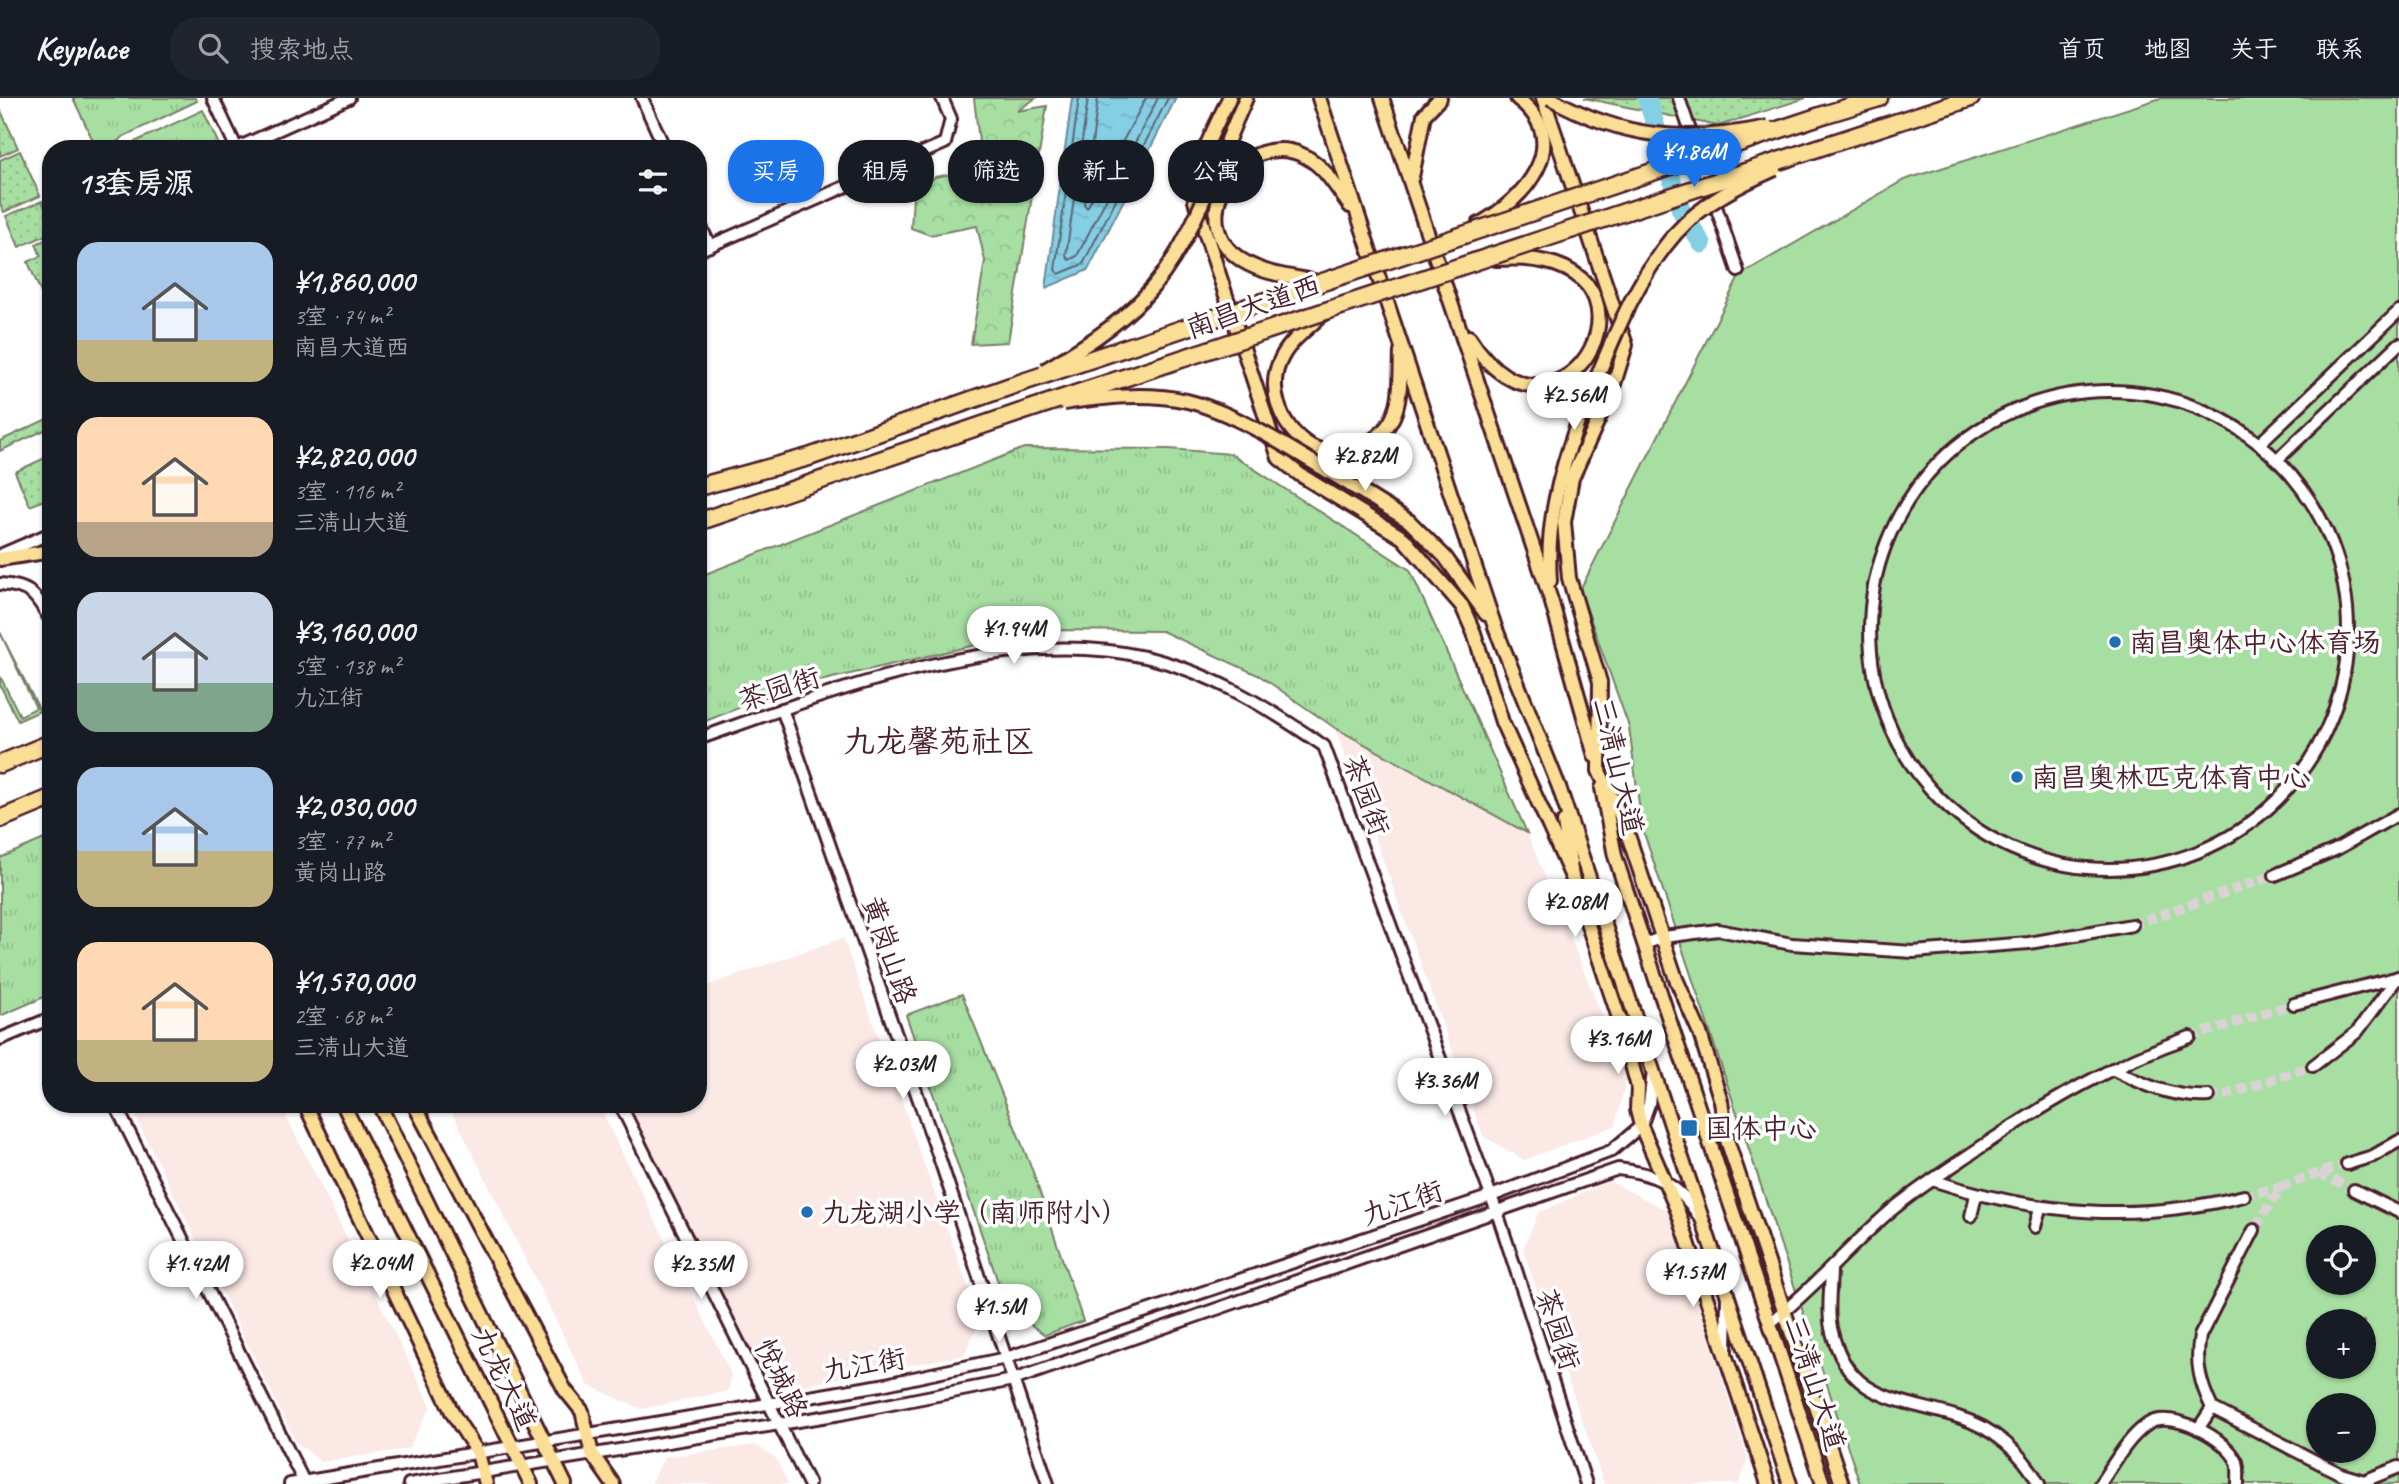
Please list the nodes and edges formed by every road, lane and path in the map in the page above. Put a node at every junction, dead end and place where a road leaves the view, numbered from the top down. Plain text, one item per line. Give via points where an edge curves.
1 (213, 98) edge
2 (349, 98) edge
3 (642, 98) edge
4 (942, 98) edge
5 (1229, 98) edge
6 (1246, 98) edge
7 (1319, 98) edge
8 (1382, 98) edge
9 (1440, 98) edge
10 (1517, 98) edge
11 (1543, 98) edge
12 (1550, 98) edge
13 (1679, 98) edge
14 (1880, 98) edge
15 (1971, 98) edge
16 (1826, 114) junction
17 (233, 140) edge
18 (255, 140) edge
19 (661, 140) edge
20 (1827, 145) junction
21 (1412, 181) junction
22 (1358, 218) junction
23 (1456, 236) junction
24 (707, 240) edge
25 (710, 246) junction
26 (707, 247) edge
27 (1474, 261) junction
28 (1738, 271) dead end
29 (1317, 282) junction
30 (1328, 309) junction
31 (2399, 311) edge
32 (1457, 319) junction
33 (2399, 344) edge
34 (1401, 345) junction
35 (1029, 380) junction
36 (1036, 407) junction
37 (2260, 443) junction
38 (2278, 459) junction
39 (707, 485) edge
40 (707, 519) edge
41 (42, 537) edge
42 (42, 552) edge
43 (0, 557) edge
44 (0, 584) edge
45 (1552, 603) junction
46 (42, 605) edge
47 (1495, 627) junction
48 (782, 709) junction
49 (707, 736) edge
50 (42, 747) edge
51 (0, 764) edge
52 (1599, 771) junction
53 (1559, 787) junction
54 (42, 801) edge
55 (42, 804) edge
56 (27, 807) junction
57 (2399, 814) edge
58 (0, 819) edge
59 (2275, 876) tunnel mouth
60 (1572, 877) junction
61 (2132, 925) tunnel mouth
62 (1664, 937) junction
63 (1644, 944) junction
64 (2398, 977) edge
65 (2294, 1004) tunnel mouth
66 (1619, 1018) junction
67 (42, 1022) edge
68 (2190, 1037) tunnel mouth
69 (0, 1039) edge
70 (2313, 1066) tunnel mouth
71 (1653, 1068) junction
72 (2112, 1069) junction
73 (2209, 1096) tunnel mouth
74 (120, 1113) edge
75 (309, 1113) edge
76 (347, 1113) edge
77 (383, 1113) edge
78 (419, 1113) edge
79 (624, 1113) edge
80 (1641, 1126) junction
81 (2399, 1141) edge
82 (2347, 1164) tunnel mouth
83 (1932, 1180) junction
84 (1665, 1182) junction
85 (2354, 1190) tunnel mouth
86 (1976, 1195) junction
87 (1491, 1196) junction
88 (2244, 1196) tunnel mouth
89 (2040, 1208) junction
90 (1497, 1212) junction
91 (2399, 1212) edge
92 (1972, 1216) dead end
93 (1704, 1226) junction
94 (2035, 1227) dead end
95 (2254, 1230) tunnel mouth
96 (1831, 1268) junction
97 (1727, 1295) junction
98 (1785, 1311) junction
99 (1770, 1323) junction
100 (1726, 1355) junction
101 (1006, 1359) junction
102 (1013, 1381) junction
103 (768, 1402) junction
104 (2212, 1408) junction
105 (779, 1423) junction
106 (2198, 1429) junction
107 (587, 1434) junction
108 (543, 1441) junction
109 (512, 1447) junction
110 (478, 1452) junction
111 (592, 1454) junction
112 (554, 1461) junction
113 (522, 1466) junction
114 (2399, 1467) edge
115 (484, 1478) edge
116 (2341, 1479) edge
117 (305, 1483) edge
118 (289, 1484) edge
119 (409, 1484) edge
120 (531, 1484) edge
121 (565, 1484) edge
122 (613, 1484) edge
123 (809, 1484) edge
124 (1048, 1484) edge
125 (1586, 1484) edge
126 (1768, 1484) edge
127 (1790, 1484) edge
128 (1823, 1484) edge
129 (1842, 1484) edge
130 (2039, 1484) edge
131 (2100, 1484) edge
132 (2238, 1484) edge

1 - 17 street
2 - 18 street
3 - 19 street
4 - 25 street via 951,119 945,143
5 - 60 main road via 1198,167 1195,201 1279,458 1403,538 1462,606 1502,722
6 - 35 main road, bridge via 1176,251 1145,296 1093,341
7 - 22 main road, 三清山大道
8 - 21 main road, 三清山大道
9 - 21 main road via 1424,115
10 - 23 main road, bridge via 1533,114 1540,132 1543,150 1537,173 1499,213
11 - 52 main road via 1626,345 1613,387 1572,478 1564,522 1569,578 1601,682
12 - 16 main road, bridge via 1584,117 1656,136 1747,131
13 - 28 street
14 - 16 highway, 南昌大道西
15 - 20 highway, 南昌大道西
16 - 23 highway, 南昌大道西, bridge
20 - 27 highway, 南昌大道西, bridge
20 - 45 main road, bridge via 1723,195 1676,233 1641,285 1561,470 1549,527
21 - 32 main road, 三清山大道
22 - 29 main road via 1320,167 1291,152 1259,153 1233,172 1217,204 1225,244 1255,267
22 - 34 main road, 三清山大道
23 - 29 highway, 南昌大道西, bridge
24 - 25 street
25 - 26 street
27 - 30 highway, 南昌大道西, bridge
27 - 32 main road, bridge via 1524,257 1567,268 1593,294 1600,326 1585,363 1555,383 1536,384 1509,378 1480,355
29 - 35 highway, 南昌大道西, bridge
30 - 34 main road via 1295,340 1275,377 1280,411 1306,444 1323,450 1365,446 1382,434 1394,416
30 - 36 highway, 南昌大道西, bridge
31 - 37 street
32 - 45 main road, 三清山大道
33 - 38 street
34 - 47 main road, 三清山大道
35 - 39 highway, 南昌大道西, bridge via 809,457
36 - 40 highway, 南昌大道西, bridge
36 - 47 main road, bridge via 1152,396 1189,401 1259,432 1409,522 1445,557
37 - 38 street
37 - 38 street via 2208,411 2150,393 2088,391 2028,404 1974,432 1928,473 1890,536 1874,583 1869,644 1880,704 1890,726 1906,760 1945,807 1995,842 2041,860 2114,870 2188,856 2253,821 2291,786 2320,743 2339,696 2348,645 2346,594 2333,544 2310,499
41 - 43 street
42 - 43 main road
44 - 46 street via 19,585
45 - 52 main road, 三清山大道
47 - 53 main road, 三清山大道
48 - 49 street, 茶园街
48 - 87 street, 茶园街 via 953,659 1025,649 1085,648 1146,657 1211,680 1269,708 1325,746
48 - 101 street, 黄岗山路
50 - 51 highway
52 - 62 main road via 1624,823
52 - 63 main road, 三清山大道 via 1615,856
53 - 60 main road
53 - 71 main road, 三清山大道
54 - 56 highway
55 - 56 main road
56 - 58 highway
57 - 59 street
60 - 66 main road
61 - 62 street via 2029,943 1913,952 1792,944 1718,930
62 - 63 street
62 - 98 main road via 1704,1044 1727,1137
63 - 99 main road, 三清山大道
64 - 65 street
64 - 70 street via 2357,1032
66 - 71 main road
66 - 80 main road via 1638,1087
67 - 69 street
68 - 72 street
71 - 80 street
71 - 93 main road, 三清山大道
72 - 73 street via 2149,1088 2189,1097
72 - 83 street via 2034,1112
74 - 117 street
75 - 110 main road via 453,1414
76 - 109 main road, 九龙大道
77 - 108 main road, 九龙大道
78 - 107 main road via 565,1390 582,1411
79 - 103 street, 悦城路
80 - 84 main road
80 - 87 street, 九江街 via 1611,1152
81 - 82 street
83 - 86 street
83 - 96 street via 1887,1214
84 - 90 street, 九江街 via 1645,1172 1618,1169
84 - 93 street, 九江街 via 1687,1197
84 - 100 main road
85 - 91 street
86 - 89 street
86 - 92 street
87 - 90 street, 茶园街
87 - 101 street, 九江街
88 - 89 street via 2197,1208 2128,1214
89 - 94 street
90 - 102 street, 九江街
90 - 125 street, 茶园街
93 - 97 main road, 三清山大道
95 - 104 street via 2200,1336 2196,1354 2200,1382
96 - 98 street
96 - 130 street via 1831,1326 1846,1368 1871,1391 1958,1417 2006,1441
97 - 100 street
97 - 127 main road, 三清山大道
98 - 99 street
98 - 129 main road
99 - 128 main road, 三清山大道
100 - 126 main road
101 - 102 street, 黄岗山路
101 - 103 street, 九江街
102 - 105 street, 九江街
102 - 124 street, 黄岗山路
103 - 105 street, 悦城路
103 - 107 street, 九江街
104 - 106 street
104 - 116 street
105 - 111 street, 九江街
105 - 123 street, 悦城路
106 - 131 street via 2176,1419 2150,1422 2128,1443
106 - 132 street via 2221,1441 2237,1462
107 - 108 street, 九江街
107 - 111 main road
108 - 109 street, 九江街
108 - 112 main road, 九龙大道
109 - 110 street, 九江街
109 - 113 main road, 九龙大道
110 - 115 main road
110 - 117 street, 九江街
111 - 112 street, 九江街
111 - 122 main road
112 - 113 street, 九江街
112 - 121 main road, 九龙大道
113 - 115 street, 九江街
113 - 120 main road, 九龙大道
114 - 116 street via 2364,1481
115 - 119 street, 九江街
117 - 118 street, 九江街

